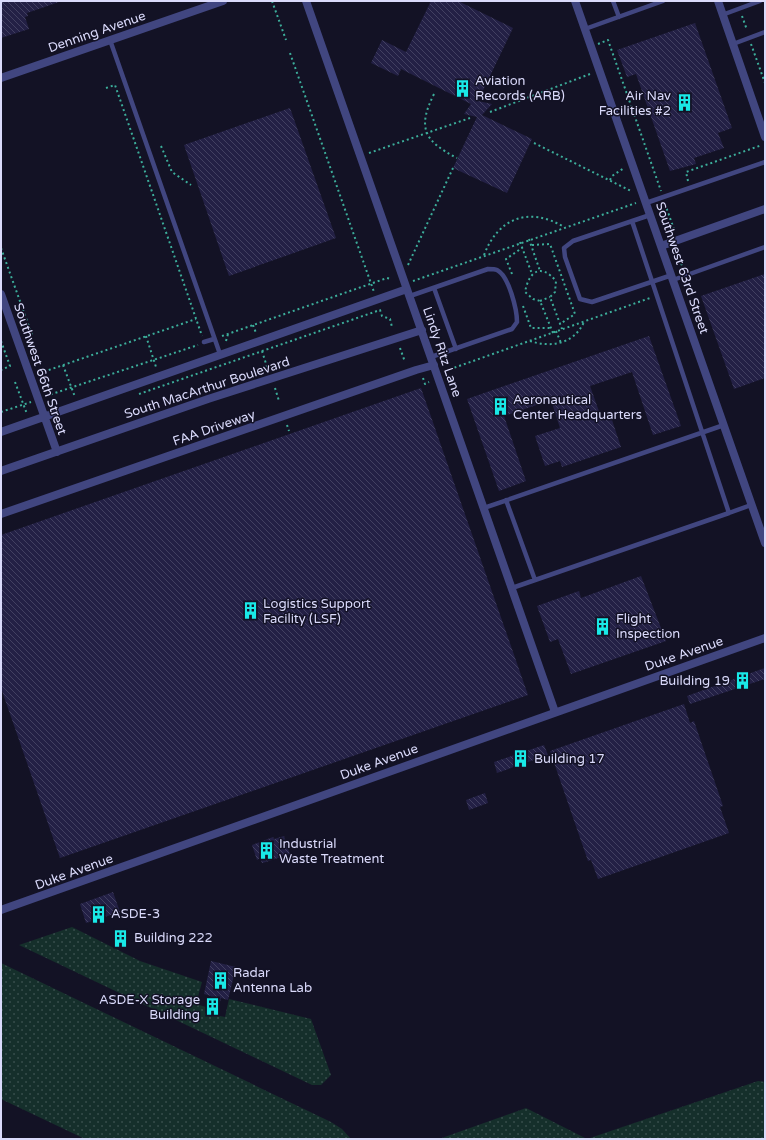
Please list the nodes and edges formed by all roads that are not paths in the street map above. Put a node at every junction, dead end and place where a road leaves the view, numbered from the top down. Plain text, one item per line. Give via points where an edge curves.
1 (223, 1) edge
2 (306, 1) edge
3 (575, 1) edge
4 (613, 1) edge
5 (664, 1) edge
6 (718, 1) edge
7 (760, 1) edge
8 (648, 4) edge
9 (722, 14) junction
10 (619, 17) junction
11 (585, 29) junction
12 (765, 32) edge
13 (110, 40) junction
14 (732, 44) junction
15 (1, 78) edge
16 (765, 137) edge
17 (765, 162) edge
18 (646, 203) junction
19 (765, 209) edge
20 (650, 215) junction
21 (632, 221) junction
22 (661, 246) junction
23 (765, 247) edge
24 (672, 277) junction
25 (653, 281) junction
26 (434, 288) junction
27 (412, 293) junction
28 (1, 294) edge
29 (422, 330) junction
30 (214, 339) junction
31 (204, 342) road end
32 (456, 349) junction
33 (220, 354) junction
34 (434, 359) junction
35 (44, 417) junction
36 (724, 425) junction
37 (701, 431) junction
38 (1, 432) edge
39 (56, 452) junction
40 (1, 471) edge
41 (506, 500) junction
42 (752, 505) junction
43 (484, 508) junction
44 (730, 513) junction
45 (1, 514) edge
46 (765, 543) edge
47 (535, 580) junction
48 (512, 588) junction
49 (765, 638) edge
50 (555, 712) junction
51 (1, 910) edge

1 - 13 street, Denning Avenue
2 - 27 street, Lindy Ritz Lane
3 - 11 street, Southwest 63rd Street
4 - 10 lane
5 - 8 lane
6 - 9 street
7 - 9 lane
8 - 10 lane
9 - 14 street
10 - 11 lane
11 - 18 street, Southwest 63rd Street
12 - 14 lane
13 - 15 street, Denning Avenue
13 - 30 lane
14 - 16 street
17 - 18 lane
18 - 20 street, Southwest 63rd Street
19 - 22 street
20 - 21 lane
20 - 22 street, Southwest 63rd Street
21 - 25 lane
21 - 25 lane via 573,241 564,248 565,257 580,299 586,302
22 - 24 street, Southwest 63rd Street
23 - 24 lane
24 - 25 lane
24 - 36 street, Southwest 63rd Street
25 - 37 lane
26 - 27 lane
26 - 32 lane
26 - 32 lane via 488,268 497,270 504,277 517,311 517,322 512,329
27 - 29 street, Lindy Ritz Lane
27 - 33 street
28 - 35 street, Southwest 66th Street
29 - 34 street, Lindy Ritz Lane
29 - 39 street, South MacArthur Boulevard via 208,399
30 - 31 lane
30 - 33 lane
32 - 34 lane
33 - 35 street
34 - 43 street, Lindy Ritz Lane
34 - 45 street, FAA Driveway via 416,370
35 - 38 street
35 - 39 street, Southwest 66th Street
36 - 37 lane
36 - 42 street, Southwest 63rd Street
37 - 41 lane
37 - 44 lane
39 - 40 street, South MacArthur Boulevard
41 - 43 lane
41 - 47 lane
42 - 44 lane
42 - 46 street, Southwest 63rd Street
43 - 48 street, Lindy Ritz Lane
44 - 47 lane
47 - 48 lane
48 - 50 street, Lindy Ritz Lane
49 - 50 street, Duke Avenue
50 - 51 street, Duke Avenue

